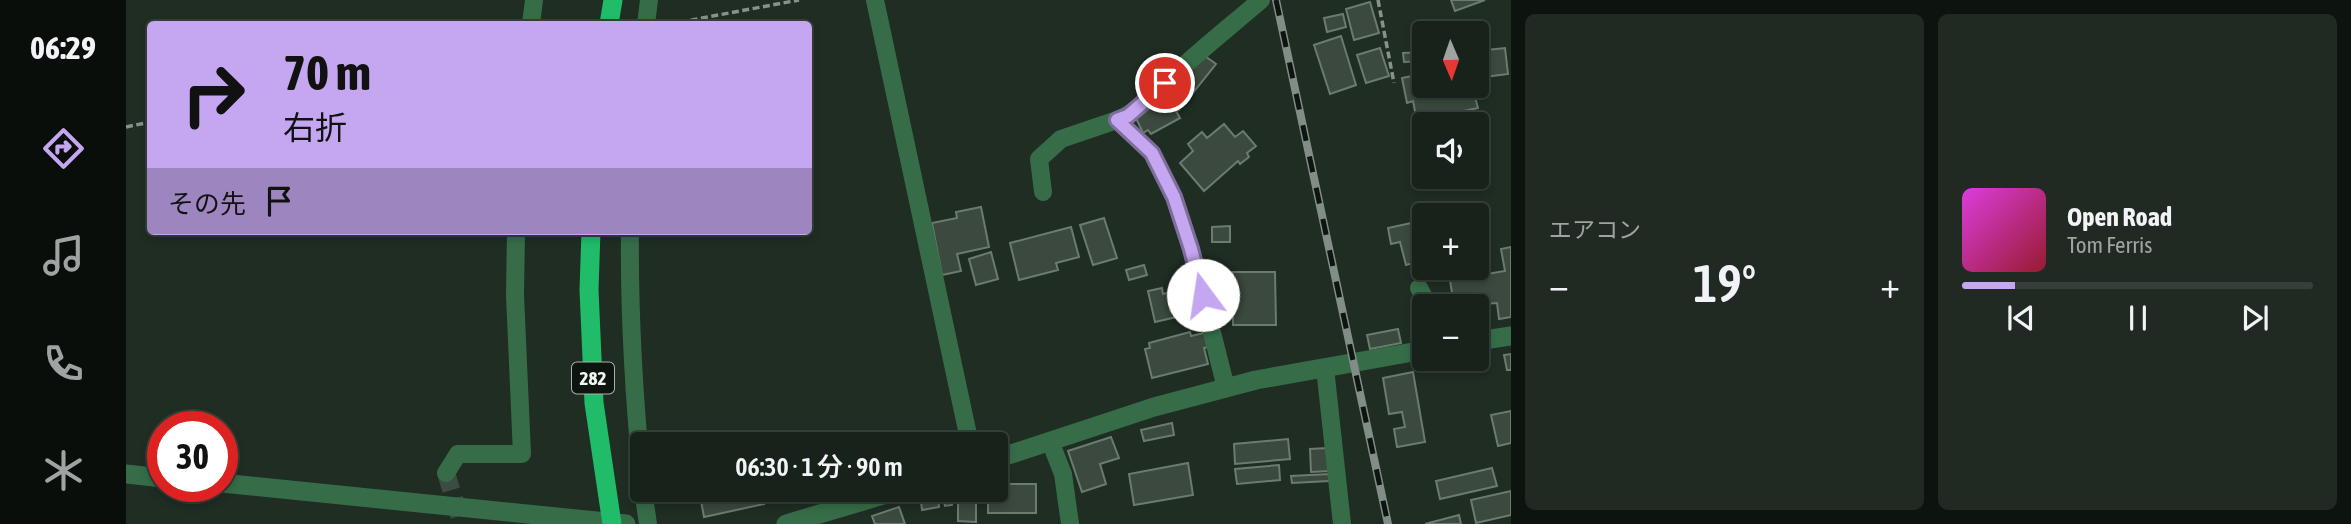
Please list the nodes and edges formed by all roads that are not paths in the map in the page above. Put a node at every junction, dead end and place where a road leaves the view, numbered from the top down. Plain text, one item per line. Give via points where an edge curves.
1 (534, 0) edge
2 (613, 0) edge
3 (649, 0) edge
4 (875, 0) edge
5 (1261, 0) edge
6 (531, 21) edge
7 (610, 21) edge
8 (646, 21) edge
9 (1117, 120) junction
10 (1042, 192) dead end
11 (516, 235) edge
12 (590, 235) edge
13 (630, 235) edge
14 (1419, 288) dead end
15 (1422, 294) edge
16 (1511, 336) edge
17 (1489, 339) edge
18 (1412, 352) edge
19 (1325, 368) junction
20 (1226, 388) junction
21 (637, 432) edge
22 (967, 432) edge
23 (1050, 441) junction
24 (1008, 455) edge
25 (446, 473) dead end
26 (126, 474) edge
27 (147, 476) edge
28 (238, 485) edge
29 (645, 502) edge
30 (860, 502) edge
31 (616, 524) edge
32 (648, 524) edge
33 (786, 524) edge
34 (1070, 524) edge
35 (1342, 524) edge

1 - 6 street
2 - 7 highway
3 - 8 street
4 - 22 street
5 - 9 street via 1128,116
9 - 10 street via 1061,139 1039,159
9 - 20 street via 1152,153 1174,197
11 - 25 street via 522,454 458,454
12 - 31 highway, 282 via 594,402
13 - 21 street
14 - 15 street
16 - 17 street
18 - 19 street
19 - 20 street
19 - 35 street
20 - 23 street
23 - 24 street
23 - 34 street via 1063,474
26 - 27 street
28 - 31 street
29 - 32 street
30 - 33 street

